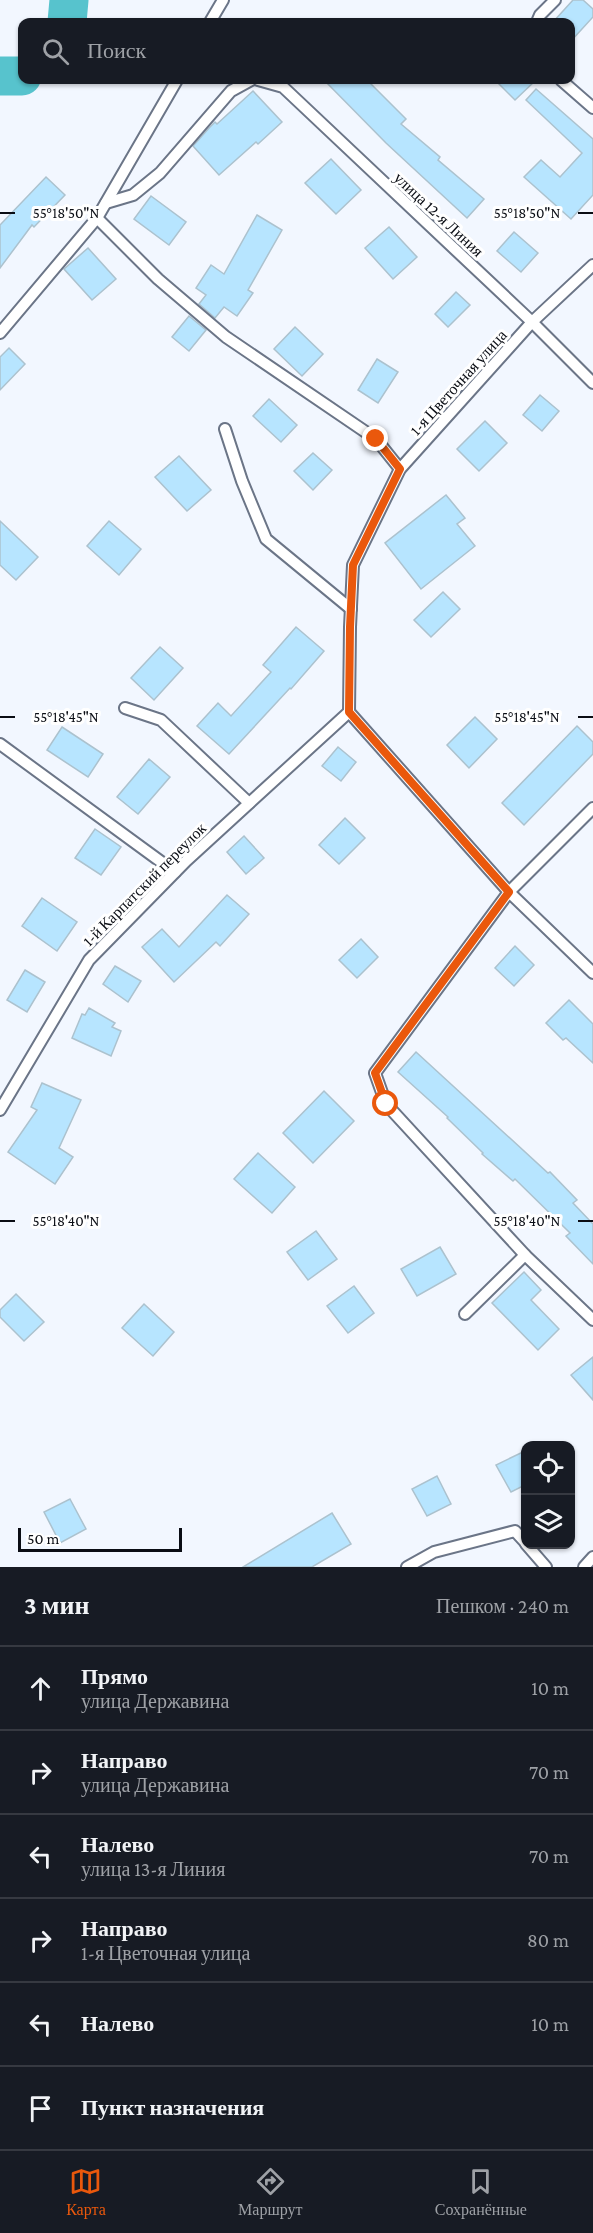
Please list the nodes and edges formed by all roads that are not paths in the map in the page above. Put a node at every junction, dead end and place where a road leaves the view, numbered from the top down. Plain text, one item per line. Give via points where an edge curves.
1 (223, 0) edge
2 (555, 0) edge
3 (212, 18) edge
4 (539, 18) edge
5 (175, 84) edge
6 (244, 84) edge
7 (272, 84) edge
8 (566, 84) edge
9 (593, 108) edge
10 (106, 203) junction
11 (97, 218) junction
12 (593, 265) edge
13 (532, 322) junction
14 (0, 333) edge
15 (593, 383) edge
16 (225, 429) dead end
17 (400, 469) junction
18 (351, 609) junction
19 (125, 708) dead end
20 (349, 712) junction
21 (0, 744) edge
22 (249, 803) junction
23 (593, 808) edge
24 (175, 872) junction
25 (509, 892) junction
26 (593, 973) edge
27 (0, 1110) edge
28 (525, 1255) junction
29 (465, 1314) dead end
30 (593, 1320) edge
31 (521, 1538) edge
32 (530, 1549) edge
33 (593, 1557) edge
34 (407, 1567) edge
35 (546, 1567) edge
36 (584, 1567) edge

1 - 3 lane
2 - 4 lane
5 - 10 lane
6 - 10 lane via 231,91 160,173 133,195
7 - 13 lane, улица 12-я Линия via 282,87
8 - 9 lane
10 - 11 lane
11 - 14 lane
11 - 17 lane via 158,279 226,337 376,439
12 - 13 lane, 1-я Цветочная улица
13 - 15 lane, улица 12-я Линия
13 - 17 lane, 1-я Цветочная улица
16 - 18 lane via 266,539
17 - 18 lane, 1-я Цветочная улица via 353,565
18 - 20 lane, 1-я Цветочная улица
19 - 22 lane via 161,720
20 - 22 lane, 1-й Карпатский переулок
20 - 25 lane
21 - 24 lane
22 - 24 lane, 1-й Карпатский переулок
23 - 25 lane
24 - 27 lane, 1-й Карпатский переулок via 89,960
25 - 26 lane
25 - 28 lane via 375,1073 386,1104
28 - 29 lane
28 - 30 lane
31 - 34 lane via 515,1531 434,1552
32 - 35 lane
33 - 36 lane

